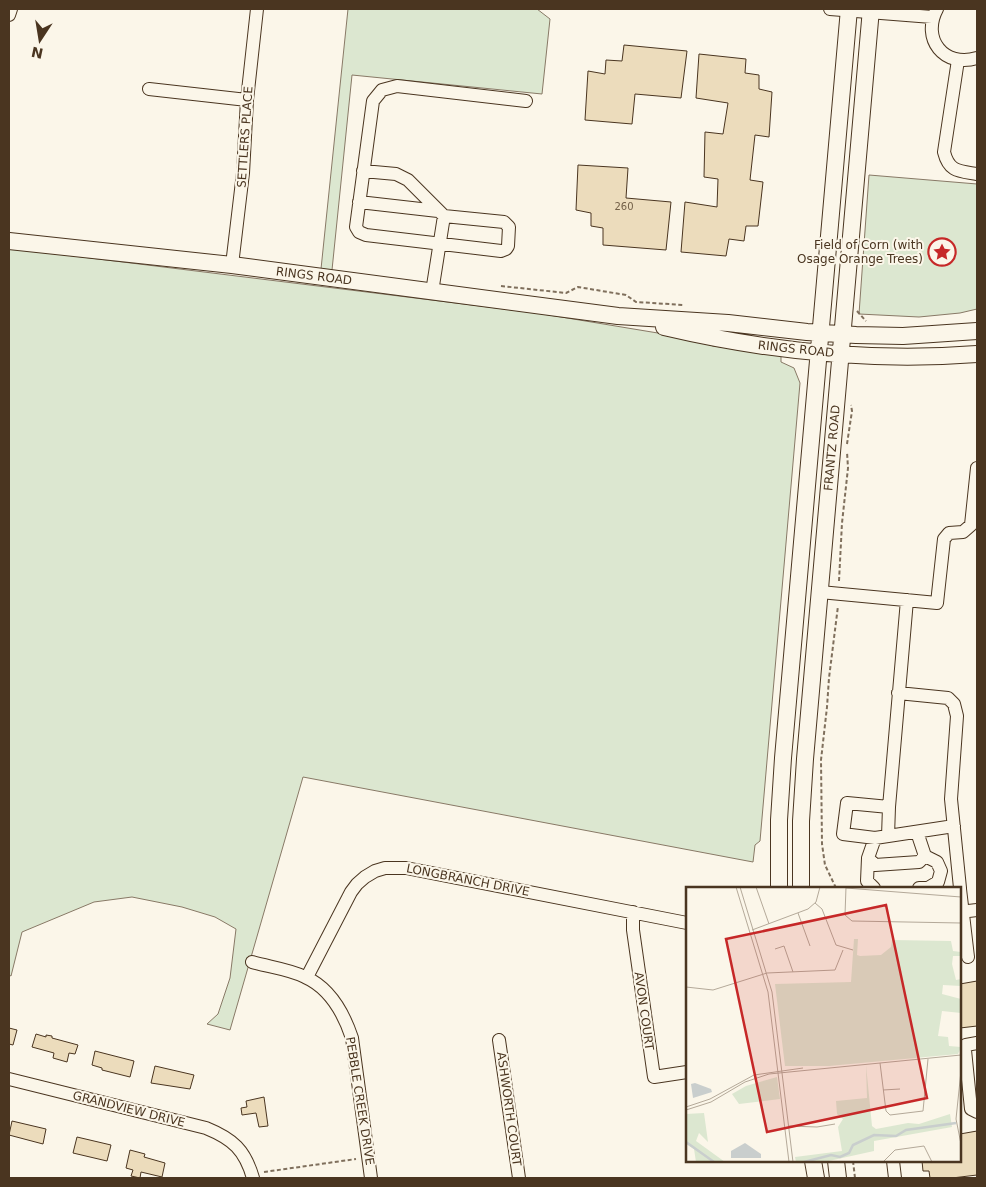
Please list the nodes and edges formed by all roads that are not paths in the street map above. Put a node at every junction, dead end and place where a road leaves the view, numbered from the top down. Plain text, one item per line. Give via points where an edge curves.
1 (11, 9) edge
2 (257, 9) edge
3 (830, 9) edge
4 (849, 10) edge
5 (871, 10) edge
6 (934, 13) edge
7 (9, 15) edge
8 (977, 58) edge
9 (958, 60) junction
10 (149, 88) dead end
11 (247, 100) junction
12 (526, 101) dead end
13 (363, 171) junction
14 (977, 174) edge
15 (359, 202) junction
16 (441, 214) junction
17 (9, 241) edge
18 (439, 243) junction
19 (232, 265) junction
20 (432, 292) junction
21 (618, 316) junction
22 (977, 331) edge
23 (820, 333) junction
24 (842, 334) junction
25 (818, 351) junction
26 (841, 354) junction
27 (977, 354) edge
28 (977, 468) edge
29 (976, 492) edge
30 (820, 592) junction
31 (907, 600) junction
32 (898, 693) junction
33 (889, 807) junction
34 (954, 826) junction
35 (779, 829) junction
36 (917, 832) junction
37 (888, 836) junction
38 (875, 838) junction
39 (925, 856) junction
40 (868, 858) junction
41 (779, 887) edge
42 (790, 887) edge
43 (802, 887) edge
44 (873, 887) edge
45 (930, 887) edge
46 (960, 887) edge
47 (977, 910) edge
48 (633, 912) junction
49 (961, 912) edge
50 (686, 923) edge
51 (968, 957) edge
52 (252, 962) dead end
53 (307, 977) junction
54 (499, 1040) dead end
55 (977, 1044) edge
56 (686, 1072) edge
57 (9, 1079) edge
58 (977, 1112) edge
59 (813, 1162) edge
60 (836, 1162) edge
61 (893, 1162) edge
62 (252, 1176) edge
63 (371, 1178) edge
64 (520, 1178) edge
65 (816, 1178) edge
66 (838, 1178) edge
67 (895, 1178) edge

1 - 7 street
2 - 11 street, SETTLERS PLACE
3 - 4 street
4 - 5 street
4 - 23 main road, FRANTZ ROAD
5 - 6 street
5 - 24 main road, FRANTZ ROAD
6 - 9 street via 931,28 938,49
8 - 9 street
9 - 14 street via 944,152 946,163 955,170
10 - 11 street
11 - 19 street, SETTLERS PLACE via 243,173
12 - 13 street via 396,86 382,90 372,102
13 - 15 street
13 - 16 street via 396,174 408,180
15 - 16 street
15 - 18 street via 356,227 360,232
16 - 18 street
16 - 18 street via 504,222 509,227 508,246 501,251
17 - 19 main road, RINGS ROAD
18 - 20 street
19 - 20 main road, RINGS ROAD
20 - 21 main road, RINGS ROAD
21 - 23 main road, RINGS ROAD via 728,322
21 - 25 main road, RINGS ROAD via 706,337
22 - 24 main road, RINGS ROAD via 903,336
23 - 24 main road, RINGS ROAD
23 - 25 main road, FRANTZ ROAD
24 - 26 main road, FRANTZ ROAD
25 - 26 main road, RINGS ROAD
25 - 35 main road, FRANTZ ROAD
26 - 27 main road, RINGS ROAD via 906,357
26 - 30 main road, FRANTZ ROAD
28 - 29 street
29 - 31 street via 971,526 962,532 949,533 944,539 937,603
30 - 31 street
30 - 43 main road, FRANTZ ROAD via 802,803
31 - 32 street
32 - 33 street
32 - 34 street via 948,698 954,704 951,798
33 - 37 street
33 - 38 street via 848,803 843,834
34 - 36 street
34 - 46 street
35 - 41 main road, FRANTZ ROAD
35 - 42 main road
36 - 37 street
36 - 39 street
37 - 38 street
38 - 40 street
39 - 40 street via 919,862 875,866
39 - 45 street via 937,862 941,871 938,882
40 - 44 street via 867,881
47 - 49 street
48 - 50 street, LONGBRANCH DRIVE
48 - 53 street, LONGBRANCH DRIVE via 406,868 385,868 365,877 351,892
48 - 56 street, AVON COURT via 654,1077
49 - 51 street
52 - 53 street, PEBBLE CREEK DRIVE
53 - 63 street, PEBBLE CREEK DRIVE via 330,996 345,1017 352,1038
54 - 64 street, ASHWORTH COURT
55 - 58 street via 966,1045 964,1050 971,1110
57 - 62 street, GRANDVIEW DRIVE via 206,1128 228,1139 243,1153
59 - 65 main road
60 - 66 main road
61 - 67 street

